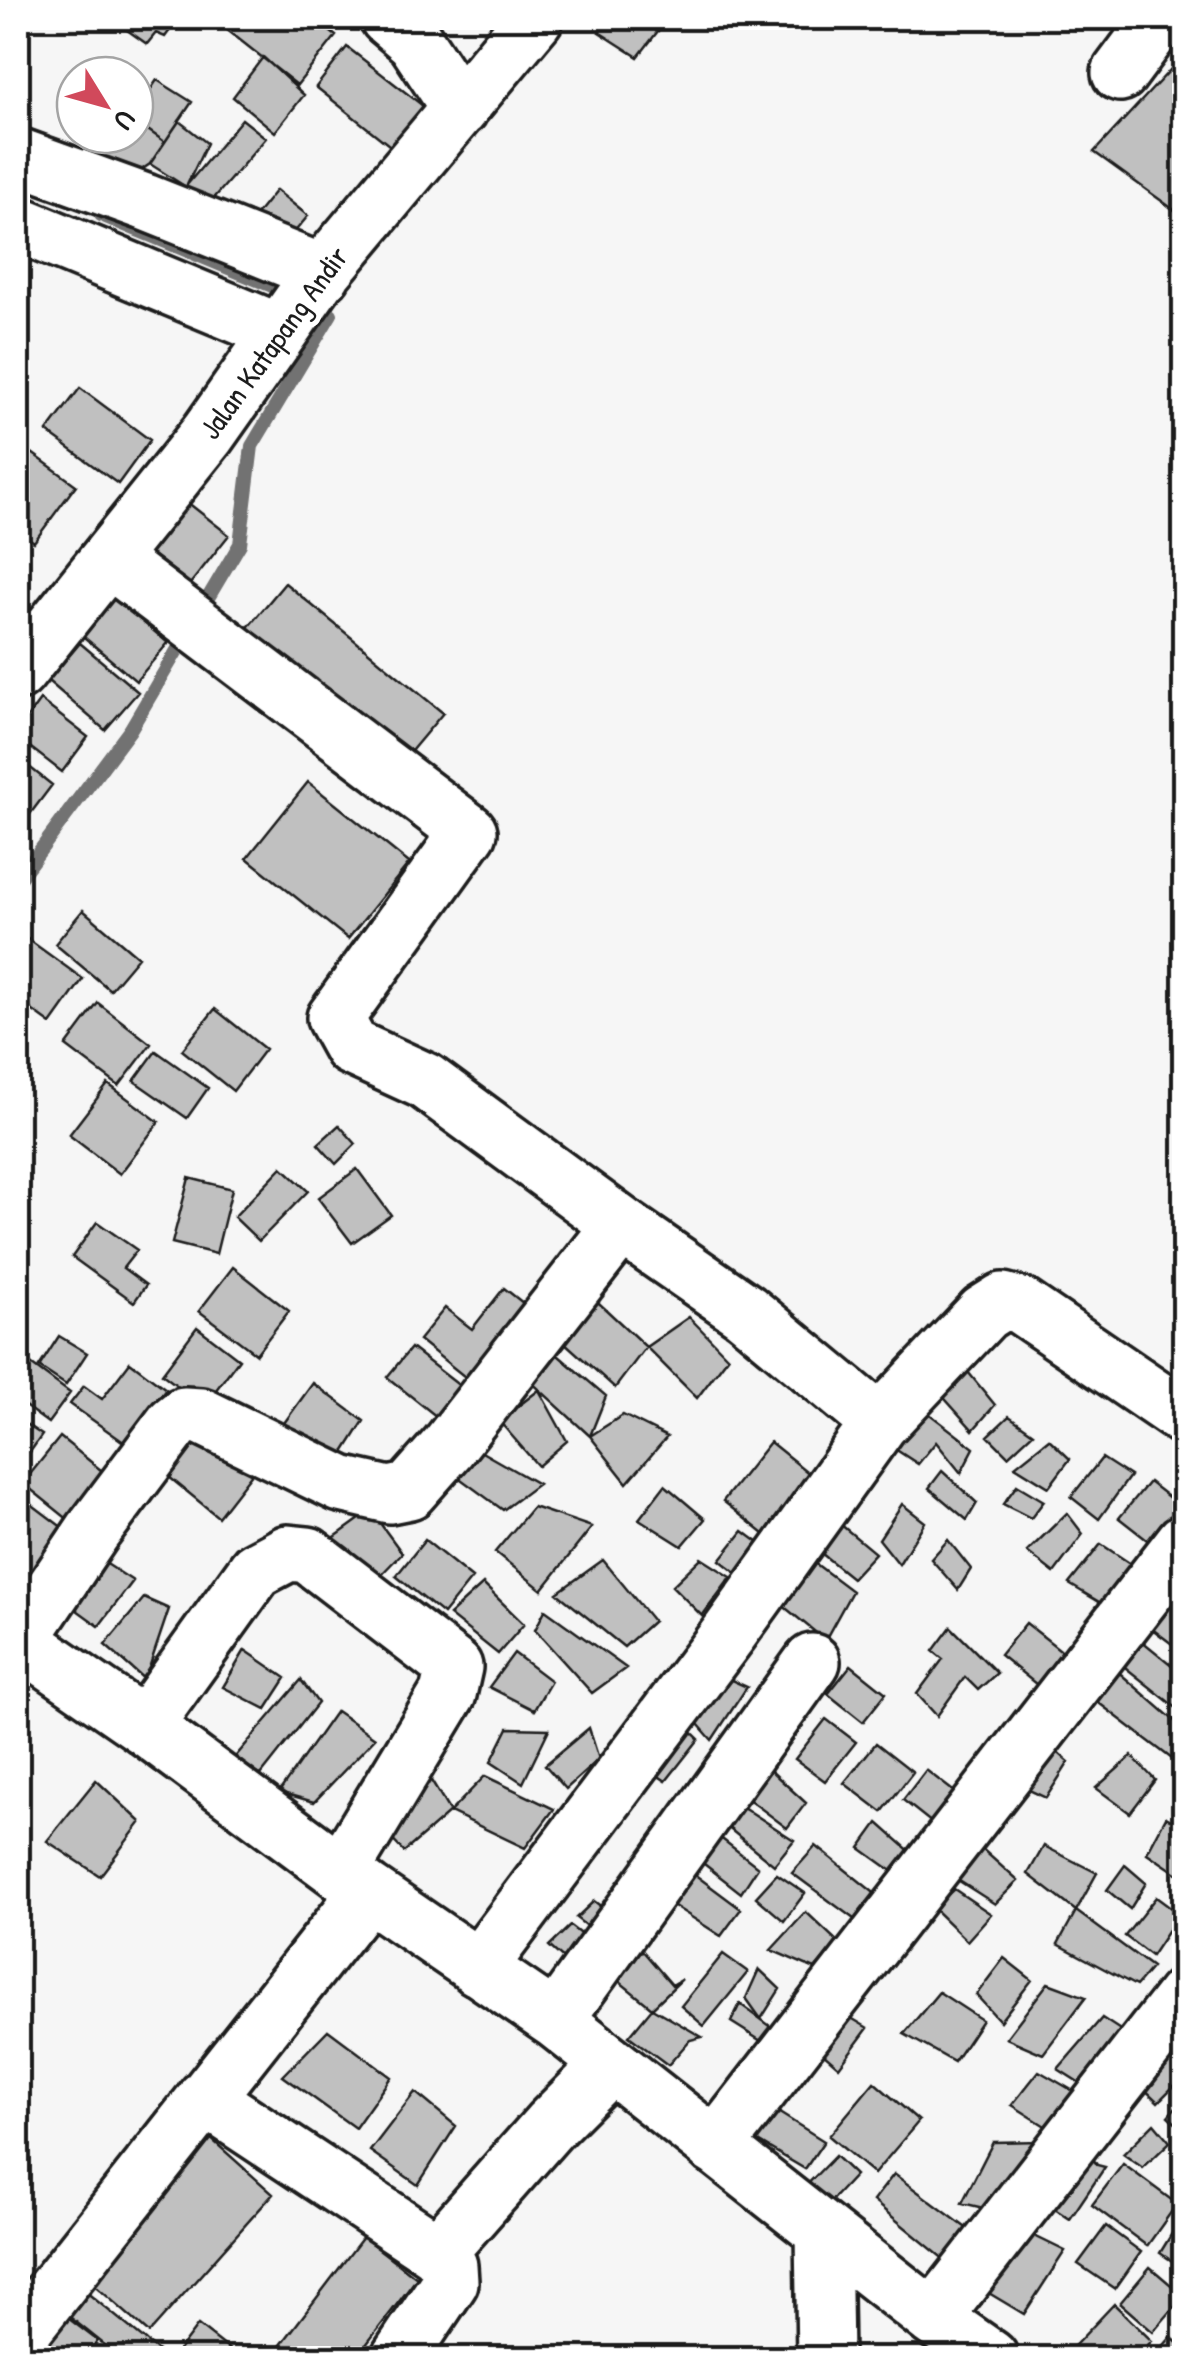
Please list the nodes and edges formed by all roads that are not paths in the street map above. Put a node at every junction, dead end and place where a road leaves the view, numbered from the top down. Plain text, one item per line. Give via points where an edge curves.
1 (388, 18) edge
2 (535, 18) edge
3 (1161, 18) edge
4 (1120, 73) dead end
5 (460, 109) junction
6 (18, 156) edge
7 (18, 224) edge
8 (303, 299) junction
9 (109, 559) junction
10 (18, 672) edge
11 (621, 1226) junction
12 (1184, 1417) edge
13 (880, 1423) junction
14 (1184, 1542) edge
15 (18, 1640) edge
16 (812, 1662) dead end
17 (144, 1726) junction
18 (355, 1882) junction
19 (478, 1968) junction
20 (1184, 1996) edge
21 (555, 2020) junction
22 (610, 2064) junction
23 (205, 2098) junction
24 (715, 2146) junction
25 (823, 2232) junction
26 (438, 2252) junction
27 (933, 2318) junction
28 (19, 2330) edge
29 (399, 2358) edge
30 (825, 2358) edge
31 (990, 2358) edge

1 - 5 street via 415,41
2 - 5 street, Jalan Katapang Andir
3 - 4 street
5 - 8 street, Jalan Katapang Andir
6 - 8 street via 145,202
7 - 8 street
8 - 9 street, Jalan Katapang Andir
9 - 10 street, Jalan Katapang Andir
9 - 11 street via 468,832 335,1018 351,1047 425,1080
11 - 13 street via 745,1311
11 - 15 street via 409,1491 389,1495 341,1484 200,1416 184,1415 92,1530
12 - 13 street via 1020,1306 1002,1301
13 - 19 street
14 - 24 street
15 - 17 street
16 - 21 street
17 - 18 street
17 - 18 street via 256,1570 288,1554 308,1554 454,1667 448,1694
18 - 19 street
18 - 23 street
19 - 21 street
20 - 27 street
21 - 22 street
22 - 24 street
22 - 26 street
23 - 26 street
23 - 28 street
24 - 25 street
25 - 27 street
25 - 30 street
26 - 29 street via 450,2282
27 - 31 street

